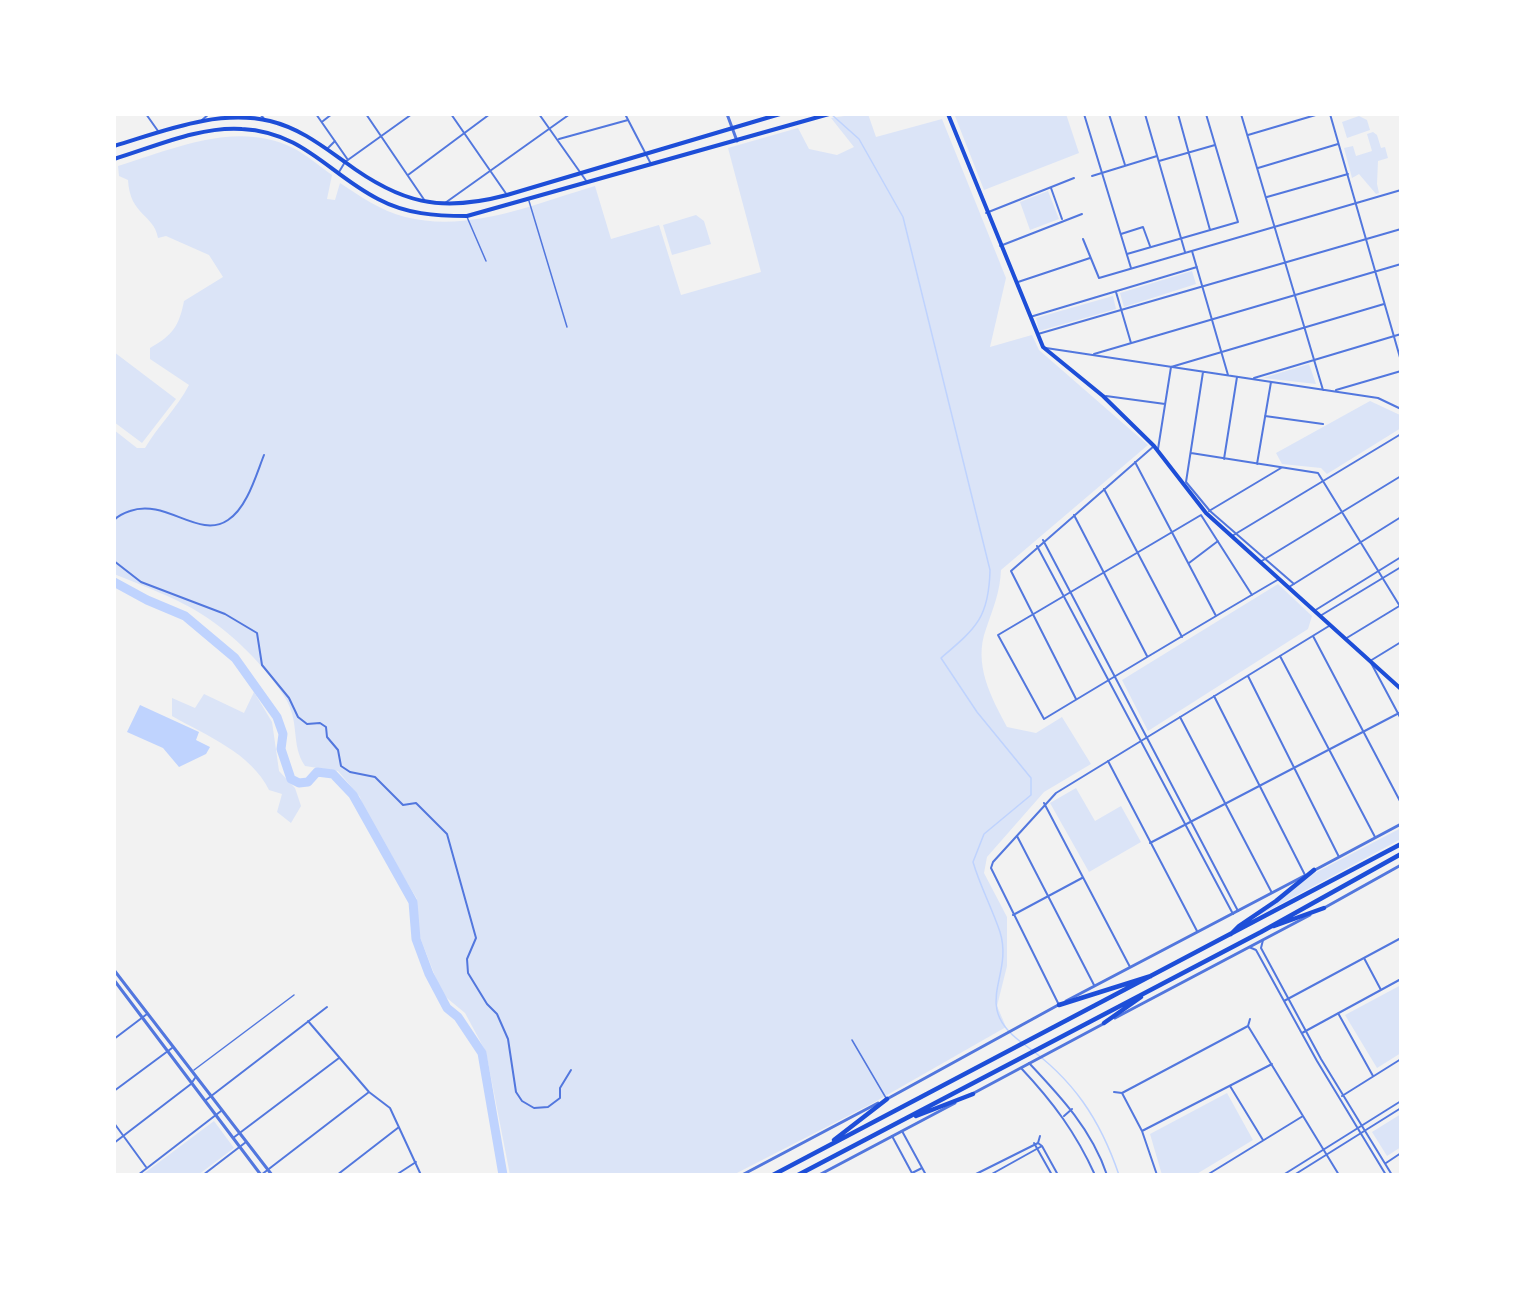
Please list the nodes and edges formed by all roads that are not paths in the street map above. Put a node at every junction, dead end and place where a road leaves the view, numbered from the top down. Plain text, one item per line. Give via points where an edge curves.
1 (146, 114) edge
2 (209, 114) edge
3 (260, 114) edge
4 (316, 114) edge
5 (332, 114) edge
6 (366, 114) edge
7 (412, 114) edge
8 (451, 114) edge
9 (490, 114) edge
10 (539, 114) edge
11 (570, 114) edge
12 (625, 114) edge
13 (727, 114) edge
14 (780, 114) edge
15 (829, 114) edge
16 (948, 114) edge
17 (1084, 114) edge
18 (1109, 114) edge
19 (1145, 114) edge
20 (1178, 114) edge
21 (1206, 114) edge
22 (1241, 114) edge
23 (1319, 114) edge
24 (1330, 114) edge
25 (204, 116) edge
26 (265, 120) junction
27 (628, 120) junction
28 (201, 121) junction
29 (322, 122) junction
30 (733, 127) junction
31 (549, 128) junction
32 (464, 133) junction
33 (159, 134) junction
34 (1248, 135) junction
35 (381, 136) junction
36 (557, 140) junction
37 (335, 141) junction
38 (737, 141) junction
39 (1338, 144) junction
40 (1215, 145) junction
41 (114, 146) edge
42 (327, 149) junction
43 (1189, 153) junction
44 (646, 154) junction
45 (1157, 156) junction
46 (114, 159) edge
47 (347, 161) junction
48 (1159, 162) junction
49 (651, 164) junction
50 (1125, 165) junction
51 (1257, 168) junction
52 (490, 171) junction
53 (339, 172) junction
54 (580, 173) junction
55 (1101, 173) junction
56 (1348, 174) junction
57 (408, 175) junction
58 (1092, 176) dead end
59 (1074, 178) dead end
60 (587, 182) junction
61 (1051, 188) junction
62 (1401, 190) edge
63 (507, 195) junction
64 (1266, 198) junction
65 (529, 200) junction
66 (427, 203) junction
67 (1356, 203) junction
68 (443, 205) junction
69 (986, 213) junction
70 (1082, 214) dead end
71 (466, 216) junction
72 (1062, 221) junction
73 (1275, 227) junction
74 (1401, 229) edge
75 (1210, 230) junction
76 (1121, 234) junction
77 (1181, 237) junction
78 (1083, 238) dead end
79 (1366, 239) junction
80 (1000, 246) junction
81 (1150, 246) junction
82 (1192, 251) junction
83 (1185, 253) junction
84 (1126, 254) junction
85 (1090, 257) junction
86 (486, 261) dead end
87 (1285, 262) junction
88 (1401, 264) edge
89 (1197, 267) junction
90 (1131, 268) junction
91 (1375, 271) junction
92 (1016, 283) junction
93 (1202, 286) junction
94 (1116, 292) junction
95 (1295, 295) junction
96 (1384, 304) junction
97 (1121, 310) junction
98 (1030, 317) junction
99 (1212, 319) junction
100 (567, 327) dead end
101 (1304, 328) junction
102 (1037, 334) junction
103 (1401, 334) edge
104 (1393, 336) junction
105 (1131, 343) junction
106 (1043, 347) junction
107 (1221, 352) junction
108 (1092, 354) junction
109 (1314, 360) junction
110 (1401, 361) edge
111 (1171, 368) junction
112 (1401, 371) edge
113 (1203, 372) junction
114 (1228, 376) junction
115 (1237, 377) junction
116 (1251, 379) junction
117 (1271, 382) junction
118 (1323, 390) junction
119 (1333, 391) junction
120 (1103, 396) junction
121 (1165, 405) junction
122 (1401, 408) edge
123 (1265, 416) junction
124 (1323, 424) dead end
125 (1401, 434) edge
126 (1156, 447) junction
127 (1191, 453) junction
128 (264, 455) dead end
129 (1224, 459) junction
130 (1135, 462) junction
131 (1257, 464) junction
132 (1281, 468) junction
133 (1401, 476) edge
134 (1323, 481) junction
135 (1186, 482) junction
136 (1104, 489) junction
137 (1185, 489) junction
138 (1342, 512) junction
139 (1206, 513) junction
140 (1074, 515) junction
141 (1401, 517) edge
142 (114, 520) edge
143 (1172, 532) junction
144 (1234, 535) junction
145 (1043, 540) junction
146 (1218, 541) junction
147 (1361, 542) junction
148 (1037, 546) junction
149 (1138, 553) junction
150 (1401, 557) edge
151 (1265, 559) junction
152 (114, 561) edge
153 (1260, 562) junction
154 (1188, 564) junction
155 (1401, 567) edge
156 (1378, 571) junction
157 (1104, 573) junction
158 (1383, 578) junction
159 (1279, 579) junction
160 (1293, 584) junction
161 (1288, 587) junction
162 (1071, 592) junction
163 (1252, 595) junction
164 (1064, 597) junction
165 (1400, 606) edge
166 (1314, 611) junction
167 (1033, 615) junction
168 (1216, 616) junction
169 (1320, 616) junction
170 (1330, 625) junction
171 (1313, 636) junction
172 (1182, 637) junction
173 (1345, 639) junction
174 (1401, 642) edge
175 (1280, 656) junction
176 (1148, 657) junction
177 (1370, 661) junction
178 (1115, 676) junction
179 (1248, 676) junction
180 (1108, 680) junction
181 (1401, 689) edge
182 (1214, 696) junction
183 (1077, 699) junction
184 (1400, 713) edge
185 (1180, 717) junction
186 (1401, 719) edge
187 (1363, 732) junction
188 (1147, 737) junction
189 (1141, 741) junction
190 (1329, 750) junction
191 (1108, 761) junction
192 (1295, 768) junction
193 (1260, 786) junction
194 (1044, 803) junction
195 (1401, 803) edge
196 (1225, 804) junction
197 (1191, 822) junction
198 (1401, 824) edge
199 (1185, 825) junction
200 (1017, 835) junction
201 (1375, 838) junction
202 (1150, 843) junction
203 (1401, 844) edge
204 (1401, 854) edge
205 (1339, 857) junction
206 (1401, 865) edge
207 (1314, 870) junction
208 (1305, 875) junction
209 (1083, 878) junction
210 (1272, 893) junction
211 (1048, 896) junction
212 (1324, 908) junction
213 (1238, 911) junction
214 (1233, 914) junction
215 (1013, 915) junction
216 (1261, 932) junction
217 (1197, 933) junction
218 (1229, 937) junction
219 (1401, 939) edge
220 (1263, 940) junction
221 (1249, 947) junction
222 (1364, 958) junction
223 (1130, 968) junction
224 (114, 970) edge
225 (1162, 972) junction
226 (1278, 979) junction
227 (1401, 979) edge
228 (121, 980) junction
229 (1273, 982) junction
230 (115, 983) edge
231 (1094, 985) junction
232 (1156, 986) junction
233 (1381, 990) junction
234 (294, 995) dead end
235 (1288, 998) junction
236 (1284, 1001) junction
237 (1059, 1005) junction
238 (327, 1007) dead end
239 (1338, 1013) junction
240 (147, 1014) junction
241 (142, 1018) junction
242 (1251, 1019) dead end
243 (308, 1021) junction
244 (1104, 1023) junction
245 (1248, 1026) junction
246 (1303, 1031) junction
247 (114, 1039) edge
248 (852, 1040) dead end
249 (172, 1048) junction
250 (167, 1052) junction
251 (339, 1058) junction
252 (1401, 1059) edge
253 (1029, 1063) junction
254 (1272, 1064) junction
255 (1021, 1068) junction
256 (571, 1070) dead end
257 (191, 1072) junction
258 (1373, 1076) junction
259 (195, 1078) junction
260 (191, 1084) junction
261 (1230, 1086) junction
262 (114, 1091) edge
263 (369, 1092) junction
264 (1114, 1092) dead end
265 (1122, 1093) junction
266 (973, 1094) junction
267 (1343, 1095) junction
268 (210, 1096) junction
269 (1061, 1096) junction
270 (1339, 1097) junction
271 (887, 1099) junction
272 (204, 1101) junction
273 (1401, 1101) edge
274 (1053, 1103) junction
275 (1401, 1108) edge
276 (1072, 1109) junction
277 (222, 1111) junction
278 (216, 1116) junction
279 (1064, 1116) junction
280 (1303, 1116) junction
281 (114, 1123) edge
282 (891, 1126) junction
283 (1362, 1126) junction
284 (399, 1127) junction
285 (1358, 1128) junction
286 (902, 1131) junction
287 (1142, 1131) junction
288 (1365, 1131) junction
289 (239, 1133) junction
290 (1361, 1134) junction
291 (124, 1136) junction
292 (892, 1136) junction
293 (1040, 1136) dead end
294 (233, 1138) junction
295 (1263, 1141) junction
296 (246, 1142) junction
297 (114, 1143) edge
298 (1036, 1143) junction
299 (828, 1145) junction
300 (1042, 1146) junction
301 (240, 1147) junction
302 (1036, 1149) junction
303 (1324, 1150) junction
304 (1401, 1153) edge
305 (1327, 1155) junction
306 (416, 1162) junction
307 (1385, 1163) junction
308 (1381, 1166) junction
309 (147, 1168) junction
310 (922, 1168) junction
311 (268, 1170) junction
312 (421, 1173) edge
313 (913, 1174) edge
314 (138, 1175) edge
315 (203, 1175) edge
316 (261, 1175) edge
317 (272, 1175) edge
318 (337, 1175) edge
319 (396, 1175) edge
320 (414, 1175) edge
321 (742, 1175) edge
322 (773, 1175) edge
323 (798, 1175) edge
324 (819, 1175) edge
325 (926, 1175) edge
326 (974, 1175) edge
327 (990, 1175) edge
328 (1052, 1175) edge
329 (1058, 1175) edge
330 (1095, 1175) edge
331 (1107, 1175) edge
332 (1157, 1175) edge
333 (1207, 1175) edge
334 (1283, 1175) edge
335 (1294, 1175) edge
336 (1339, 1175) edge
337 (1386, 1175) edge
338 (1392, 1175) edge

1 - 33 street
2 - 25 street
3 - 26 street
4 - 29 street
5 - 29 street
6 - 35 street
7 - 35 street
8 - 32 street
9 - 32 street
10 - 31 street
11 - 31 street
12 - 27 street
13 - 30 street
14 - 30 main road
15 - 38 main road
16 - 69 main road
17 - 55 street
18 - 50 street
19 - 45 street
20 - 43 street
21 - 40 street
22 - 34 street
23 - 34 street
24 - 39 street
25 - 28 street
26 - 28 main road via 223,117
26 - 42 main road via 299,131
27 - 36 street
27 - 44 street
28 - 33 main road
29 - 37 street
30 - 38 street
30 - 44 main road
31 - 36 street
31 - 52 street
32 - 52 street
32 - 57 street
33 - 41 main road
34 - 51 street
35 - 47 street
35 - 57 street
36 - 54 street
37 - 42 street
37 - 47 street
38 - 49 main road
39 - 51 street
39 - 56 street
40 - 43 street
40 - 75 street via 1238,222
42 - 47 main road
43 - 48 street
43 - 75 street
44 - 49 street
44 - 54 main road
45 - 48 street
45 - 50 street
46 - 53 main road via 198,134 244,129 288,139
47 - 53 street
47 - 66 main road via 393,193
48 - 77 street
49 - 60 main road
50 - 55 street
51 - 64 street
52 - 63 street
52 - 68 street
53 - 71 main road via 370,195 402,210
54 - 60 street
54 - 63 main road
55 - 58 street
55 - 76 street
56 - 64 street
56 - 67 street
57 - 66 street
59 - 61 street
60 - 65 main road
61 - 69 street
61 - 72 street
62 - 67 street
63 - 68 main road
64 - 73 street
65 - 71 main road
65 - 100 lane
66 - 68 main road
67 - 73 street
67 - 79 street
69 - 80 main road
70 - 72 street
71 - 86 lane
72 - 80 street
73 - 82 street
73 - 87 street
74 - 79 street
75 - 77 street
76 - 81 street via 1143,227
76 - 84 street
77 - 81 street
77 - 83 street
78 - 85 street
79 - 87 street
79 - 91 street
80 - 92 main road
81 - 84 street
82 - 83 street
82 - 89 street
83 - 90 street
84 - 90 street
85 - 90 street via 1099,278
85 - 92 street
87 - 93 street
87 - 95 street
88 - 91 street
89 - 93 street
89 - 94 street
91 - 95 street
91 - 96 street
92 - 98 main road
93 - 97 street
93 - 99 street
94 - 97 street
94 - 98 street
95 - 99 street
95 - 101 street
96 - 101 street
96 - 104 street
97 - 102 street
97 - 105 street
98 - 102 main road
99 - 105 street
99 - 107 street
101 - 107 street
101 - 109 street
102 - 106 main road
103 - 104 street
104 - 109 street
104 - 110 street
105 - 108 street
106 - 108 street
106 - 120 main road
107 - 111 street
107 - 114 street
108 - 111 street
109 - 116 street
109 - 118 street
111 - 113 street
111 - 121 street
112 - 119 street
113 - 114 street
113 - 127 street
114 - 115 street
115 - 116 street
115 - 129 street
116 - 117 street
117 - 118 street
117 - 123 street
118 - 119 street
119 - 122 street via 1378,398
120 - 121 street
120 - 126 main road
121 - 126 street
123 - 124 street
123 - 131 street
125 - 134 street
126 - 130 street
126 - 137 main road
127 - 129 street
127 - 135 street
128 - 142 street via 240,506 229,520 216,526 204,527 152,507 141,507
129 - 131 street
130 - 136 street
130 - 143 street
131 - 132 street
132 - 134 street via 1318,473
132 - 139 street
133 - 138 street
134 - 138 street
134 - 144 street
135 - 137 street
135 - 139 street
136 - 140 street
136 - 149 street
137 - 139 main road
138 - 147 street
138 - 151 street
139 - 143 street
139 - 144 main road
139 - 146 street
140 - 145 street
140 - 157 street
141 - 147 street
143 - 149 street
143 - 154 street
144 - 151 street
144 - 153 main road
145 - 148 street
145 - 162 street
146 - 154 street
146 - 163 street
147 - 156 street
147 - 160 street
148 - 164 street
148 - 167 street via 1011,571
149 - 157 street
149 - 172 street
150 - 156 street
151 - 153 street
151 - 160 street
152 - 256 street via 141,582 225,614 257,633 262,665 289,698 298,717 307,724 320,723 326,728 327,737 338,750 341,766 375,777 403,804 416,803 447,834 476,938 467,960 468,973 497,1014 508,1039 516,1092 534,1108 548,1107 560,1098 560,1088
153 - 159 main road
154 - 168 street
155 - 158 street
156 - 158 street
156 - 166 street
157 - 162 street
157 - 176 street
158 - 165 street
158 - 169 street
159 - 161 main road
159 - 163 street
160 - 161 street
161 - 166 main road
162 - 164 street
162 - 178 street
163 - 168 street
164 - 167 street
164 - 180 street
165 - 173 street
166 - 169 main road
167 - 183 street
167 - 183 street via 999,635 1044,719
168 - 172 street
169 - 170 main road
170 - 171 street
170 - 173 main road
171 - 175 street
171 - 187 street
172 - 176 street
173 - 177 main road
174 - 177 street
175 - 179 street
175 - 190 street
176 - 178 street
177 - 181 main road
177 - 184 street
178 - 180 street
178 - 188 street
179 - 182 street
179 - 192 street
180 - 183 street
180 - 189 street
182 - 185 street
182 - 193 street
184 - 186 street
184 - 187 street
185 - 188 street
185 - 196 street
187 - 190 street
187 - 195 street
188 - 189 street
188 - 197 street
189 - 191 street
189 - 199 street
190 - 192 street
190 - 201 street
191 - 194 street
191 - 202 street
192 - 193 street
192 - 205 street
193 - 196 street
193 - 208 street
194 - 200 street
194 - 209 street
196 - 197 street
196 - 210 street
197 - 199 street
197 - 213 street
198 - 201 street
199 - 202 street
199 - 214 street
200 - 211 street
200 - 215 street via 991,868
201 - 205 street
202 - 217 street
203 - 218 highway
204 - 216 highway
205 - 207 street
206 - 212 street
207 - 208 street
207 - 218 highway
208 - 210 street
209 - 211 street
209 - 223 street
210 - 213 street
211 - 215 street
211 - 231 street
212 - 216 highway
212 - 220 street
213 - 214 street
214 - 217 street
215 - 237 street
216 - 232 highway
217 - 223 street
218 - 225 highway
219 - 222 street
220 - 221 street
220 - 226 street via 1262,948
221 - 229 street via 1256,950
221 - 244 street
222 - 233 street
222 - 235 street
223 - 231 street
224 - 228 street
225 - 237 highway
225 - 299 highway
226 - 229 street
226 - 235 street
227 - 233 street
228 - 230 street
228 - 240 street
229 - 236 street
230 - 241 street
231 - 237 street
232 - 244 highway
232 - 282 highway
233 - 239 street
234 - 257 lane
235 - 236 street
235 - 246 street
236 - 246 street
237 - 271 street
238 - 243 street
239 - 246 street
239 - 258 street
240 - 241 street
240 - 249 street
241 - 247 street
241 - 250 street
242 - 245 street
243 - 251 street
243 - 268 street
244 - 253 street
245 - 254 street
245 - 265 street
246 - 267 street
246 - 270 street
248 - 271 lane
249 - 250 street
249 - 257 street
250 - 260 street
250 - 262 street
251 - 263 street
251 - 289 street
252 - 258 street
253 - 255 street
253 - 269 street
254 - 261 street
254 - 280 street
255 - 266 street
255 - 274 street
257 - 259 street
258 - 267 street
259 - 260 street
259 - 268 street
260 - 272 street
260 - 291 street
261 - 287 street
261 - 295 street
263 - 284 street via 390,1108
263 - 311 street
264 - 265 street
265 - 287 street
266 - 282 highway
266 - 286 street
267 - 270 street
267 - 283 street
268 - 272 street
268 - 277 street
269 - 274 street
269 - 276 street
270 - 285 street
271 - 299 highway
271 - 321 street
272 - 278 street
273 - 283 street
274 - 279 street
275 - 288 street
276 - 279 street
276 - 331 street
277 - 278 street
277 - 289 street
278 - 294 street
278 - 309 street
279 - 330 street
280 - 295 street
280 - 303 street
281 - 291 street
282 - 323 highway
283 - 285 street
283 - 288 street
284 - 306 street
284 - 318 street
285 - 290 street
285 - 303 street
286 - 292 street
286 - 310 street
287 - 332 street
288 - 290 street
288 - 307 street
289 - 294 street
289 - 296 street
290 - 305 street
290 - 308 street
291 - 297 street
291 - 309 street
292 - 313 street
292 - 324 street
293 - 298 street
294 - 301 street
295 - 333 street
296 - 301 street
296 - 311 street
298 - 300 street
298 - 302 street
298 - 326 street
299 - 322 highway
300 - 302 street
300 - 329 street
301 - 315 street
301 - 316 street
302 - 327 street
302 - 328 street
303 - 305 street
303 - 334 street
304 - 307 street
305 - 335 street
305 - 336 street
306 - 312 street
306 - 319 street
307 - 308 street
307 - 338 street
308 - 337 street
309 - 314 street
310 - 313 street
310 - 325 street
311 - 316 street
311 - 317 street
312 - 320 street

